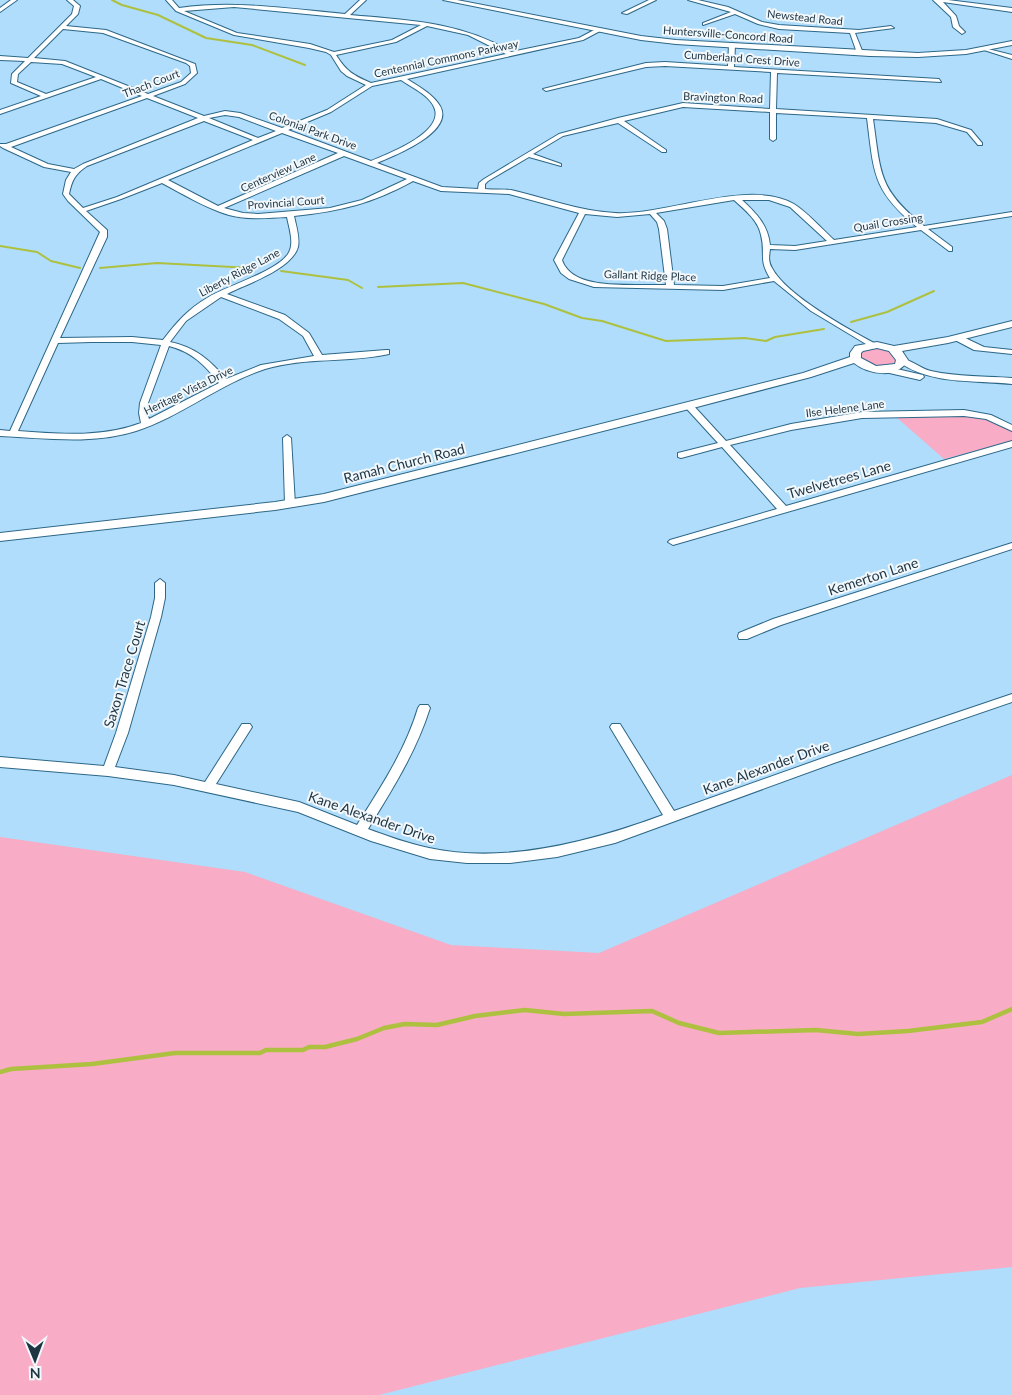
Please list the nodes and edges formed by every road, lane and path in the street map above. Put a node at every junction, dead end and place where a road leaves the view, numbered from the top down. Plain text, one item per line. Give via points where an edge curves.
1 (14, 0) edge
2 (70, 0) edge
3 (169, 0) edge
4 (363, 0) edge
5 (446, 0) edge
6 (654, 0) edge
7 (693, 0) edge
8 (937, 0) edge
9 (978, 6) junction
10 (1, 8) edge
11 (972, 9) dead end
12 (178, 10) junction
13 (1012, 10) edge
14 (735, 12) junction
15 (625, 13) dead end
16 (963, 14) dead end
17 (346, 16) junction
18 (955, 19) junction
19 (426, 24) junction
20 (705, 24) dead end
21 (62, 27) junction
22 (891, 28) dead end
23 (598, 30) junction
24 (852, 32) junction
25 (962, 32) dead end
26 (1012, 43) edge
27 (732, 45) junction
28 (986, 49) junction
29 (860, 53) junction
30 (333, 54) junction
31 (510, 54) junction
32 (1012, 57) edge
33 (0, 58) edge
34 (30, 59) junction
35 (731, 68) junction
36 (774, 70) junction
37 (102, 77) junction
38 (402, 78) junction
39 (939, 81) dead end
40 (370, 85) junction
41 (546, 89) dead end
42 (46, 96) junction
43 (147, 96) junction
44 (774, 109) junction
45 (0, 112) edge
46 (870, 116) junction
47 (203, 118) junction
48 (618, 120) junction
49 (283, 130) junction
50 (773, 139) dead end
51 (258, 140) junction
52 (980, 144) dead end
53 (2, 146) edge
54 (664, 151) dead end
55 (345, 153) junction
56 (529, 155) junction
57 (372, 163) junction
58 (559, 164) dead end
59 (75, 171) junction
60 (413, 178) junction
61 (162, 180) junction
62 (480, 191) junction
63 (736, 198) junction
64 (219, 208) junction
65 (82, 210) junction
66 (583, 212) junction
67 (652, 212) junction
68 (290, 213) junction
69 (1012, 214) edge
70 (924, 228) junction
71 (832, 242) junction
72 (766, 247) junction
73 (949, 249) dead end
74 (775, 280) junction
75 (670, 287) junction
76 (221, 294) junction
77 (835, 324) junction
78 (1012, 324) edge
79 (953, 339) junction
80 (56, 341) junction
81 (166, 342) junction
82 (870, 345) junction
83 (893, 349) junction
84 (386, 352) dead end
85 (1012, 352) edge
86 (857, 353) junction
87 (320, 359) junction
88 (902, 360) junction
89 (865, 366) junction
90 (888, 370) junction
91 (807, 375) junction
92 (952, 376) junction
93 (1012, 381) edge
94 (225, 384) junction
95 (688, 406) junction
96 (146, 423) junction
97 (1012, 428) edge
98 (0, 433) edge
99 (13, 433) junction
100 (287, 438) dead end
101 (1012, 444) edge
102 (725, 445) junction
103 (681, 455) dead end
104 (290, 504) junction
105 (784, 510) junction
106 (0, 537) edge
107 (673, 542) dead end
108 (1012, 546) edge
109 (160, 583) dead end
110 (743, 636) dead end
111 (1012, 698) edge
112 (424, 708) dead end
113 (246, 727) dead end
114 (616, 727) dead end
115 (0, 762) edge
116 (108, 771) junction
117 (207, 788) junction
118 (671, 817) junction
119 (360, 831) junction

1 - 10 street
2 - 21 street via 77,10
3 - 12 street
4 - 17 street
5 - 23 main road, Huntersville-Concord Road
6 - 15 street
7 - 14 street, Newstead Road
8 - 9 street
8 - 18 street
9 - 11 street
9 - 13 street
12 - 17 street via 234,5
12 - 30 street via 236,34 310,46
14 - 20 street
14 - 24 street, Newstead Road via 772,26
16 - 18 street
17 - 19 street
18 - 25 street via 956,27
19 - 30 street via 397,40
19 - 31 street via 478,36
21 - 34 street
21 - 43 street, Thach Court via 104,31 192,66 194,73 190,78
22 - 24 street, Newstead Road
23 - 27 main road, Huntersville-Concord Road via 663,41
23 - 31 street, Centennial Commons Parkway via 581,39
24 - 29 street
26 - 28 main road, Huntersville-Concord Road
27 - 29 main road, Huntersville-Concord Road
27 - 35 street
28 - 29 main road, Huntersville-Concord Road via 926,54
28 - 32 street
30 - 40 street via 343,70
31 - 38 street, Centennial Commons Parkway
33 - 34 street
34 - 37 street via 63,62
34 - 42 street via 15,74 14,83
35 - 36 street, Cumberland Crest Drive
35 - 41 street, Cumberland Crest Drive via 652,64
36 - 39 street, Cumberland Crest Drive
36 - 44 street
37 - 42 street
37 - 43 street
38 - 40 street, Centennial Commons Parkway
38 - 57 street via 434,103 440,116 438,123 424,137
40 - 49 street, Centennial Commons Parkway via 336,108
42 - 45 street
43 - 47 street
43 - 53 street, Thach Court
44 - 46 street, Bravington Road
44 - 48 street, Bravington Road via 683,105
44 - 50 street
46 - 52 street, Bravington Road via 944,122 969,131
46 - 70 street via 883,187 898,206
47 - 49 street, Colonial Park Drive via 232,113
47 - 51 street
47 - 59 street, Colonial Park Drive
48 - 54 street
48 - 56 street, Bravington Road via 561,136
49 - 51 street, Centennial Commons Parkway
49 - 55 street, Colonial Park Drive
51 - 61 street, Centennial Commons Parkway
53 - 59 street via 46,166
55 - 57 street, Colonial Park Drive
55 - 64 street, Centerview Lane
56 - 58 street
56 - 62 street, Bravington Road via 486,180
57 - 60 street, Colonial Park Drive
59 - 65 street via 66,194
60 - 62 street, Colonial Park Drive via 441,189
60 - 68 street, Provincial Court via 357,204
61 - 64 street, Provincial Court
61 - 65 street, Centennial Commons Parkway
62 - 66 street, Colonial Park Drive via 509,192
63 - 67 street, Colonial Park Drive
63 - 71 street, Colonial Park Drive via 770,198 792,206
63 - 72 street via 759,221 765,231
64 - 68 street, Provincial Court via 246,216
65 - 80 street via 100,227 104,237
66 - 67 street, Colonial Park Drive via 617,215
66 - 75 street, Gallant Ridge Place via 559,254 558,260 564,271 594,284
67 - 75 street via 663,229
68 - 76 street, Liberty Ridge Lane via 294,250 290,257
69 - 70 street, Quail Crossing
70 - 71 street, Quail Crossing
70 - 73 street
71 - 72 street, Quail Crossing via 795,248
72 - 74 street via 765,258
74 - 75 street, Gallant Ridge Place via 723,288
74 - 77 street
76 - 81 street, Liberty Ridge Lane via 183,319
76 - 87 street via 282,317 306,335
77 - 82 street
77 - 86 street
78 - 79 main road, Ramah Church Road
79 - 83 main road, Ramah Church Road
79 - 85 street via 986,351
79 - 88 main road, Ramah Church Road via 911,353
80 - 81 street
80 - 99 street
81 - 94 street via 189,349 202,358
81 - 96 street, Liberty Ridge Lane via 144,403
82 - 83 main road, Ramah Church Road
82 - 86 main road, Ramah Church Road
83 - 88 main road
84 - 87 street, Heritage Vista Drive
86 - 89 main road, Ramah Church Road
86 - 91 main road, Ramah Church Road
87 - 94 street, Heritage Vista Drive via 264,367
88 - 90 main road, Ramah Church Road via 899,366
88 - 92 street via 918,371
89 - 90 main road, Ramah Church Road
89 - 91 main road, Ramah Church Road
90 - 92 street via 917,376
91 - 95 main road, Ramah Church Road
92 - 93 street
94 - 96 street, Heritage Vista Drive
95 - 102 street
95 - 104 main road, Ramah Church Road via 401,480
96 - 99 street, Heritage Vista Drive via 104,435
97 - 102 street, Ilse Helene Lane via 988,417 964,413 862,415 804,424
98 - 99 street, Heritage Vista Drive
100 - 104 street
101 - 105 street, Twelvetrees Lane
102 - 103 street, Ilse Helene Lane
102 - 105 street
104 - 106 main road, Ramah Church Road
105 - 107 street, Twelvetrees Lane
108 - 110 street, Kemerton Lane
109 - 116 street, Saxon Trace Court via 156,617
111 - 118 street, Kane Alexander Drive
112 - 119 street via 407,754
113 - 117 street
114 - 118 street
115 - 116 street, Kane Alexander Drive
116 - 117 street, Kane Alexander Drive
117 - 119 street, Kane Alexander Drive via 299,807
118 - 119 street, Kane Alexander Drive via 592,845 510,858 430,854

